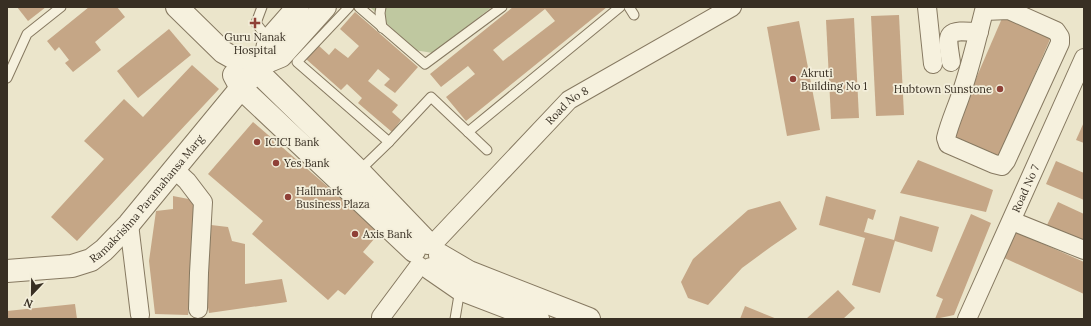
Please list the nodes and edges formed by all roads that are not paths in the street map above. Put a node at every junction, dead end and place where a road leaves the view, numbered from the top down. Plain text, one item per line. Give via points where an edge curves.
1 (61, 7) edge
2 (177, 7) edge
3 (262, 7) edge
4 (298, 7) edge
5 (325, 7) edge
6 (349, 7) edge
7 (359, 7) edge
8 (381, 7) edge
9 (502, 7) edge
10 (620, 7) edge
11 (732, 7) edge
12 (927, 7) edge
13 (985, 9) edge
14 (382, 28) junction
15 (979, 32) junction
16 (269, 40) junction
17 (223, 52) junction
18 (1084, 58) edge
19 (951, 62) dead end
20 (933, 64) dead end
21 (261, 67) junction
22 (7, 78) edge
23 (1044, 78) junction
24 (240, 88) junction
25 (1070, 90) junction
26 (468, 132) junction
27 (389, 142) junction
28 (487, 150) dead end
29 (1008, 156) junction
30 (1035, 168) junction
31 (174, 169) junction
32 (359, 171) junction
33 (1012, 221) junction
34 (128, 224) junction
35 (1084, 250) edge
36 (428, 255) junction
37 (7, 271) edge
38 (460, 289) junction
39 (511, 298) junction
40 (198, 309) dead end
41 (140, 315) dead end
42 (381, 319) edge
43 (455, 319) edge
44 (538, 319) edge
45 (589, 319) edge
46 (967, 319) edge

1 - 22 lane via 27,34
2 - 17 street
3 - 16 lane via 256,23
4 - 16 street
5 - 21 street via 281,56
6 - 27 lane via 297,62
7 - 14 lane
8 - 14 lane
9 - 14 lane via 425,64
10 - 26 lane
11 - 36 street, Road No 8 via 570,100
12 - 20 street
13 - 15 street
13 - 23 street via 1009,10 1056,30 1060,43
15 - 19 street via 958,30 951,34 948,40
15 - 29 street via 946,135 946,142 998,166 1002,166
16 - 21 street
17 - 21 street
17 - 24 street
18 - 25 street, Road No 7
21 - 24 street, Ramakrishna Paramahansa Marg
21 - 32 street
23 - 25 street
23 - 29 street
24 - 31 street, Ramakrishna Paramahansa Marg
24 - 36 street
25 - 30 street, Road No 7
26 - 27 lane via 431,97
26 - 28 lane
27 - 32 lane
29 - 30 street
30 - 33 street, Road No 7
31 - 34 street, Ramakrishna Paramahansa Marg
31 - 40 street via 203,202
32 - 36 street
33 - 35 street
33 - 46 street, Road No 7
34 - 37 street, Ramakrishna Paramahansa Marg via 104,250 90,260 72,266
34 - 41 street
36 - 38 street
36 - 39 street via 469,272
36 - 42 street, Road No 8
38 - 39 street
38 - 43 lane
39 - 44 street
39 - 45 street

